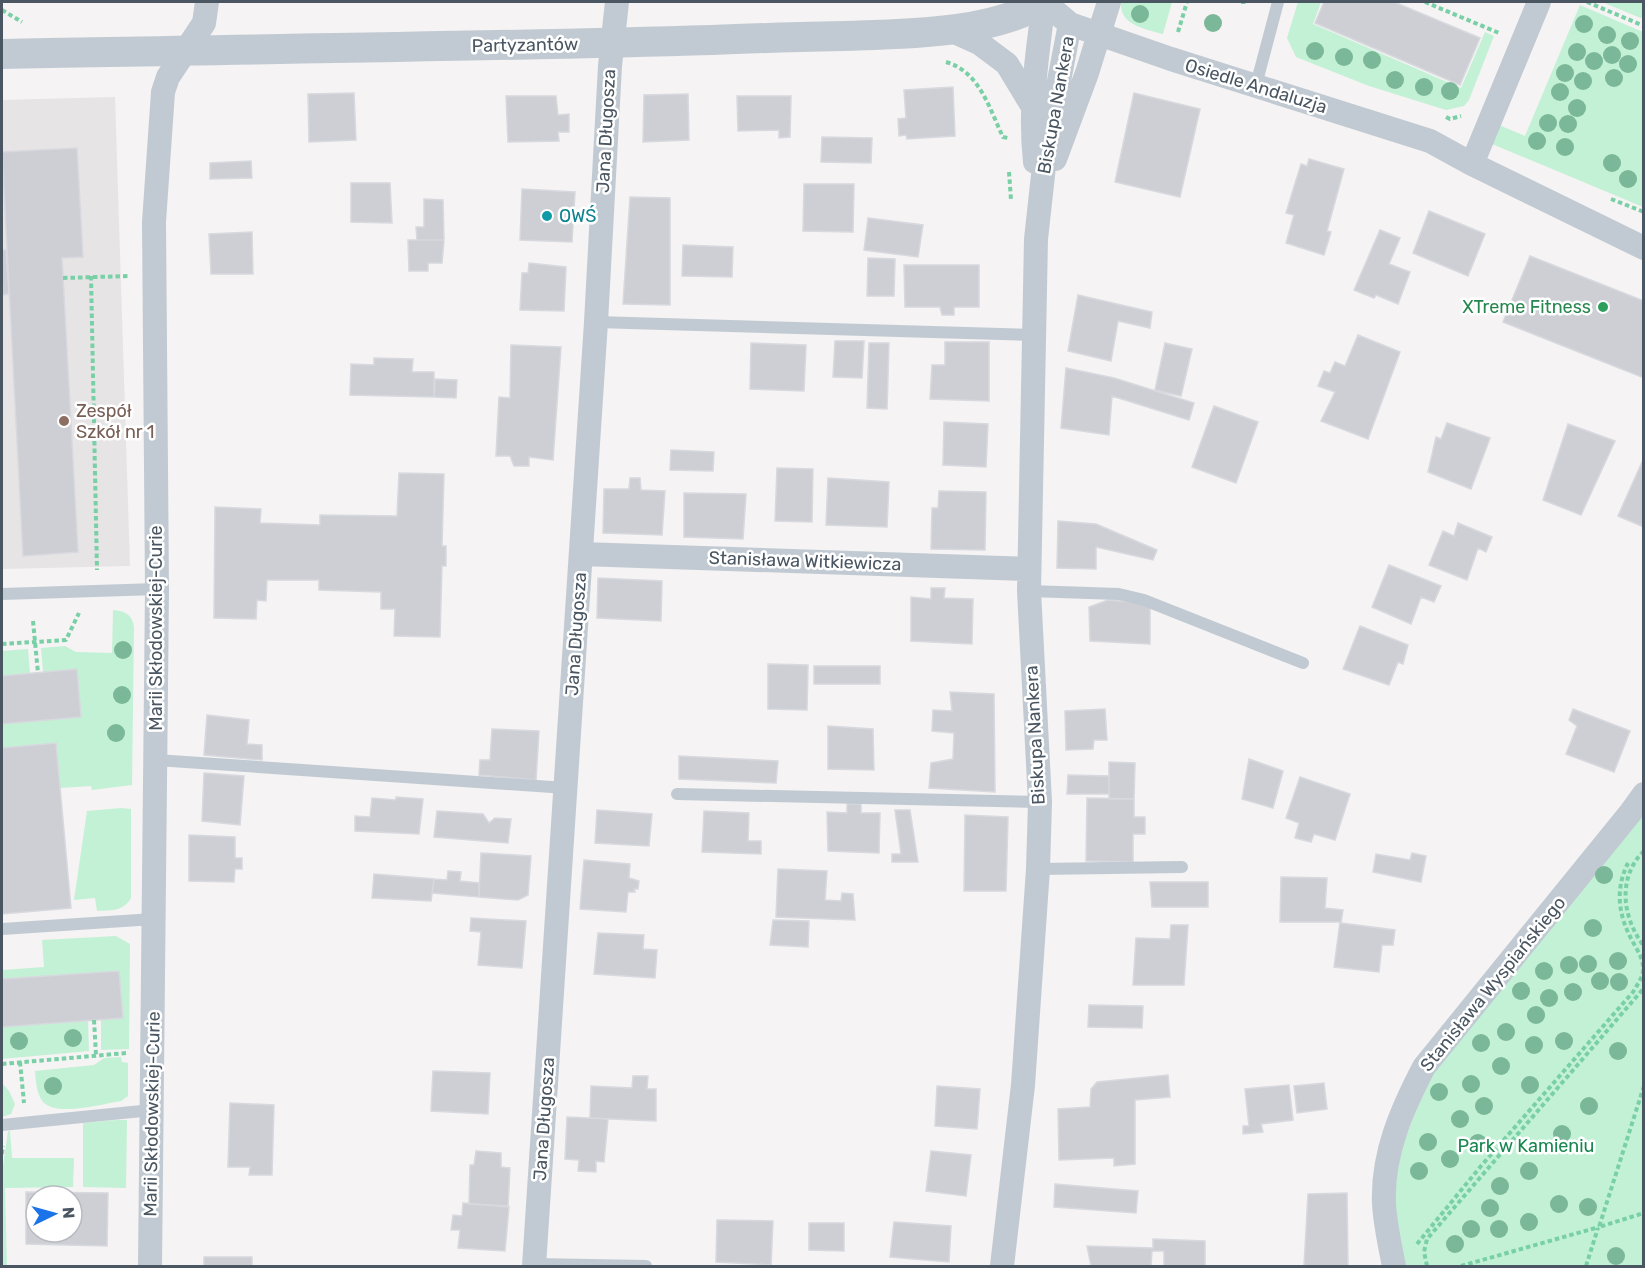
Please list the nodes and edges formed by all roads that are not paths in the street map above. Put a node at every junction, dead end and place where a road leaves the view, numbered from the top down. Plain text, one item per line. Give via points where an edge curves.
1 (207, 2) edge
2 (616, 2) edge
3 (1044, 2) edge
4 (1109, 2) edge
5 (1278, 2) edge
6 (1539, 2) edge
7 (1070, 24) junction
8 (948, 29) junction
9 (1100, 34) junction
10 (612, 43) junction
11 (188, 50) junction
12 (2, 54) edge
13 (1256, 85) junction
14 (1033, 107) junction
15 (1472, 164) junction
16 (1041, 194) junction
17 (1644, 248) edge
18 (596, 321) junction
19 (1034, 335) junction
20 (581, 554) junction
21 (1029, 580) junction
22 (157, 589) junction
23 (2, 594) edge
24 (1303, 663) dead end
25 (156, 760) junction
26 (566, 788) junction
27 (677, 794) dead end
28 (1644, 794) edge
29 (1040, 802) junction
30 (1182, 867) dead end
31 (1038, 869) junction
32 (154, 919) junction
33 (2, 930) edge
34 (152, 1110) junction
35 (2, 1125) edge
36 (534, 1265) edge
37 (150, 1266) edge
38 (646, 1266) edge
39 (1002, 1266) edge
40 (1394, 1266) edge

1 - 11 street, Marii Skłodowskiej-Curie via 204,23
2 - 10 street, Jana Długosza
3 - 7 street, Osiedle Andaluzja
3 - 8 street, Partyzantów via 1000,21
3 - 14 street, Biskupa Nankera
4 - 9 street, Biskupa Nankera
5 - 13 lane
6 - 15 street
7 - 9 street, Osiedle Andaluzja
7 - 16 street, Biskupa Nankera
8 - 10 street, Partyzantów
8 - 14 street, Biskupa Nankera via 980,43 1007,64
9 - 13 street, Osiedle Andaluzja
9 - 16 street, Biskupa Nankera
10 - 11 street, Partyzantów
10 - 18 street, Jana Długosza
11 - 12 street, Partyzantów
11 - 22 street, Marii Skłodowskiej-Curie via 168,77 163,92 154,222
13 - 15 street, Osiedle Andaluzja via 1430,141
14 - 16 street, Biskupa Nankera via 1033,145
15 - 17 street, Osiedle Andaluzja
16 - 19 street, Biskupa Nankera
18 - 19 lane
18 - 20 street, Jana Długosza
19 - 21 street, Biskupa Nankera
20 - 21 street, Stanisława Witkiewicza
20 - 26 street, Jana Długosza
21 - 24 lane via 1144,600
21 - 29 street, Biskupa Nankera
22 - 23 lane
22 - 25 street, Marii Skłodowskiej-Curie
25 - 26 lane
25 - 32 street, Marii Skłodowskiej-Curie
26 - 36 street, Jana Długosza
27 - 29 lane
28 - 40 street, Stanisława Wyspiańskiego via 1424,1067 1405,1104 1385,1174 1384,1203
29 - 31 street, Biskupa Nankera
30 - 31 lane
31 - 39 street, Biskupa Nankera via 1023,1085
32 - 33 lane
32 - 34 street, Marii Skłodowskiej-Curie
34 - 35 lane
34 - 37 street, Marii Skłodowskiej-Curie
36 - 38 lane

